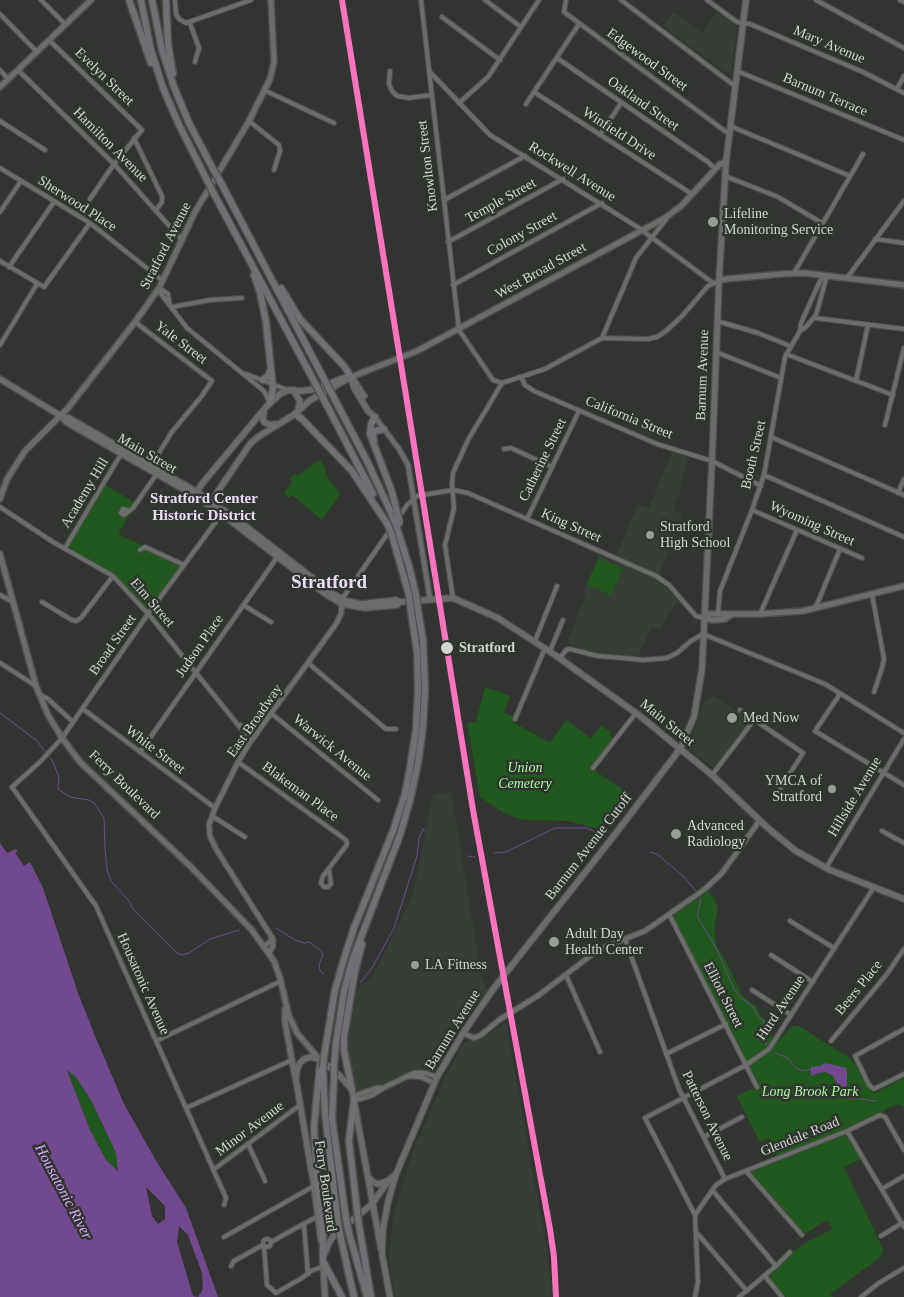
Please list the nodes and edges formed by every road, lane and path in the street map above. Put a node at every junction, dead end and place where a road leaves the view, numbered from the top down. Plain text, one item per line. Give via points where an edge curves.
1 (41, 0) edge
2 (91, 0) edge
3 (129, 0) edge
4 (141, 0) edge
5 (152, 0) edge
6 (166, 0) edge
7 (175, 0) edge
8 (251, 0) edge
9 (271, 0) edge
10 (420, 0) edge
11 (485, 0) edge
12 (539, 0) edge
13 (566, 0) edge
14 (621, 0) edge
15 (707, 0) edge
16 (746, 0) edge
17 (816, 0) edge
18 (900, 0) edge
19 (904, 2) edge
20 (0, 14) edge
21 (442, 17) dead end
22 (190, 23) junction
23 (743, 23) junction
24 (65, 24) junction
25 (579, 24) junction
26 (521, 27) junction
27 (49, 40) junction
28 (904, 48) edge
29 (36, 52) junction
30 (557, 58) junction
31 (500, 60) junction
32 (195, 62) dead end
33 (0, 70) edge
34 (18, 70) junction
35 (390, 71) dead end
36 (429, 71) junction
37 (737, 71) junction
38 (904, 76) edge
39 (8, 79) junction
40 (735, 86) junction
41 (0, 87) edge
42 (897, 89) junction
43 (266, 91) junction
44 (534, 92) junction
45 (904, 93) edge
46 (431, 95) junction
47 (460, 103) junction
48 (621, 103) junction
49 (526, 104) dead end
50 (184, 111) junction
51 (173, 113) junction
52 (0, 120) edge
53 (249, 121) junction
54 (334, 123) dead end
55 (730, 126) junction
56 (728, 134) junction
57 (600, 135) junction
58 (134, 138) junction
59 (904, 140) edge
60 (45, 150) dead end
61 (863, 154) dead end
62 (525, 156) junction
63 (726, 162) junction
64 (114, 164) junction
65 (0, 168) edge
66 (715, 169) junction
67 (274, 170) dead end
68 (725, 176) junction
69 (850, 176) junction
70 (563, 179) junction
71 (20, 181) junction
72 (692, 194) junction
73 (90, 198) dead end
74 (444, 200) junction
75 (904, 201) edge
76 (54, 202) junction
77 (602, 204) junction
78 (156, 210) junction
79 (0, 212) edge
80 (668, 216) junction
81 (90, 223) junction
82 (822, 223) junction
83 (642, 230) junction
84 (249, 236) junction
85 (238, 238) junction
86 (652, 238) junction
87 (875, 239) junction
88 (182, 240) junction
89 (448, 242) junction
90 (904, 243) edge
91 (0, 261) edge
92 (9, 267) junction
93 (794, 273) junction
94 (826, 274) junction
95 (847, 278) junction
96 (164, 281) junction
97 (716, 282) junction
98 (37, 284) junction
99 (454, 285) junction
100 (904, 285) edge
101 (159, 288) junction
102 (242, 298) dead end
103 (171, 306) junction
104 (815, 318) junction
105 (718, 321) junction
106 (135, 322) junction
107 (868, 325) junction
108 (904, 329) edge
109 (459, 330) junction
110 (800, 331) junction
111 (602, 338) junction
112 (0, 345) edge
113 (790, 346) junction
114 (904, 348) edge
115 (716, 352) junction
116 (786, 354) junction
117 (271, 370) junction
118 (241, 372) junction
119 (351, 377) junction
120 (521, 378) junction
121 (781, 378) junction
122 (0, 379) edge
123 (263, 380) junction
124 (856, 381) junction
125 (502, 383) junction
126 (272, 384) junction
127 (291, 390) junction
128 (893, 395) junction
129 (270, 403) junction
130 (580, 410) junction
131 (264, 411) junction
132 (295, 413) junction
133 (61, 416) junction
134 (375, 418) junction
135 (280, 423) junction
136 (885, 425) dead end
137 (384, 429) junction
138 (772, 437) junction
139 (374, 442) junction
140 (504, 448) dead end
141 (124, 453) junction
142 (712, 461) junction
143 (552, 467) junction
144 (150, 468) junction
145 (158, 472) junction
146 (764, 475) junction
147 (904, 479) edge
148 (761, 486) junction
149 (453, 490) junction
150 (898, 493) junction
151 (196, 494) junction
152 (904, 495) edge
153 (414, 498) junction
154 (0, 499) edge
155 (210, 503) junction
156 (0, 507) edge
157 (752, 510) junction
158 (128, 511) dead end
159 (223, 512) junction
160 (395, 515) junction
161 (527, 519) junction
162 (388, 525) junction
163 (797, 530) junction
164 (904, 537) edge
165 (65, 548) junction
166 (840, 549) junction
167 (140, 550) dead end
168 (0, 554) edge
169 (279, 555) junction
170 (862, 558) dead end
171 (184, 565) junction
172 (113, 576) junction
173 (557, 586) dead end
174 (904, 586) edge
175 (872, 594) junction
176 (0, 595) edge
177 (412, 595) junction
178 (453, 598) junction
179 (430, 599) junction
180 (11, 601) junction
181 (342, 601) junction
182 (42, 602) dead end
183 (243, 605) junction
184 (815, 609) junction
185 (415, 610) junction
186 (148, 614) junction
187 (718, 614) junction
188 (760, 614) junction
189 (731, 615) junction
190 (704, 618) junction
191 (564, 620) dead end
192 (271, 622) dead end
193 (703, 634) junction
194 (535, 641) junction
195 (547, 649) junction
196 (560, 658) junction
197 (0, 663) edge
198 (308, 663) junction
199 (196, 672) junction
200 (36, 686) junction
201 (874, 692) dead end
202 (39, 694) junction
203 (840, 694) junction
204 (82, 708) junction
205 (740, 710) dead end
206 (636, 713) junction
207 (272, 714) junction
208 (515, 719) dead end
209 (754, 720) junction
210 (73, 722) junction
211 (238, 724) junction
212 (396, 729) dead end
213 (904, 733) edge
214 (257, 734) junction
215 (62, 738) junction
216 (904, 739) edge
217 (251, 741) junction
218 (680, 749) junction
219 (140, 752) junction
220 (238, 762) junction
221 (593, 768) dead end
222 (884, 772) junction
223 (712, 775) junction
224 (904, 785) edge
225 (12, 787) joint
226 (780, 789) dead end
227 (378, 800) dead end
228 (215, 808) junction
229 (212, 816) junction
230 (760, 820) junction
231 (882, 830) dead end
232 (245, 837) dead end
233 (904, 843) edge
234 (826, 868) junction
235 (329, 870) dead end
236 (874, 887) junction
237 (378, 893) junction
238 (904, 899) edge
239 (669, 914) junction
240 (790, 921) dead end
241 (272, 937) junction
242 (625, 940) junction
243 (264, 946) junction
244 (834, 948) junction
245 (904, 949) edge
246 (269, 954) junction
247 (771, 955) dead end
248 (516, 960) joint
249 (566, 975) junction
250 (281, 981) junction
251 (813, 982) junction
252 (752, 990) dead end
253 (285, 1001) junction
254 (792, 1014) junction
255 (726, 1024) junction
256 (904, 1029) edge
257 (463, 1032) junction
258 (156, 1041) junction
259 (831, 1041) dead end
260 (600, 1052) dead end
261 (666, 1054) junction
262 (292, 1060) junction
263 (322, 1061) junction
264 (746, 1065) junction
265 (904, 1074) edge
266 (296, 1080) junction
267 (435, 1080) junction
268 (756, 1087) dead end
269 (352, 1090) junction
270 (683, 1097) junction
271 (354, 1099) junction
272 (300, 1105) junction
273 (186, 1108) junction
274 (742, 1117) dead end
275 (847, 1131) junction
276 (704, 1137) junction
277 (248, 1144) junction
278 (904, 1150) edge
279 (213, 1170) junction
280 (746, 1171) junction
281 (396, 1174) junction
282 (367, 1176) junction
283 (904, 1176) edge
284 (725, 1179) junction
285 (389, 1180) junction
286 (265, 1181) dead end
287 (314, 1186) junction
288 (882, 1189) junction
289 (712, 1190) junction
290 (372, 1204) junction
291 (224, 1205) dead end
292 (358, 1212) junction
293 (695, 1215) junction
294 (318, 1216) junction
295 (903, 1224) edge
296 (304, 1225) junction
297 (696, 1232) junction
298 (802, 1236) dead end
299 (881, 1236) dead end
300 (224, 1237) dead end
301 (380, 1245) junction
302 (264, 1246) junction
303 (790, 1252) dead end
304 (382, 1254) junction
305 (323, 1261) junction
306 (231, 1266) dead end
307 (776, 1266) junction
308 (904, 1268) edge
309 (308, 1274) junction
310 (765, 1276) junction
311 (746, 1291) junction
312 (696, 1296) edge
313 (325, 1297) edge
314 (342, 1297) edge
315 (354, 1297) edge
316 (367, 1297) edge
317 (371, 1297) edge
318 (390, 1297) edge
319 (739, 1297) edge
320 (782, 1297) edge
321 (862, 1297) edge

1 - 24 street
2 - 24 main road
3 - 51 highway via 159,84
4 - 51 highway via 151,50
5 - 50 highway via 166,62
6 - 50 highway via 170,58
7 - 22 street via 179,19
8 - 22 street
9 - 43 main road, Stratford Avenue via 274,62
10 - 36 street, Knowlton Street
11 - 26 street
12 - 26 street
13 - 25 street, Edgewood Street via 563,12
14 - 40 street
15 - 23 street, Mary Avenue
16 - 23 main road, Barnum Avenue
17 - 28 street
18 - 19 street
20 - 29 street
21 - 31 street
22 - 32 street via 199,48
23 - 37 main road, Barnum Avenue
23 - 42 street, Mary Avenue via 855,68
24 - 27 main road
25 - 30 street
25 - 56 street, Edgewood Street
26 - 31 street
27 - 29 main road
27 - 58 street, Evelyn Street via 142,130
29 - 34 main road
30 - 44 street
30 - 48 street, Oakland Street
31 - 47 street via 488,77
33 - 39 street
34 - 39 main road
34 - 64 street, Hamilton Avenue
35 - 46 street via 388,82 396,95 409,98
36 - 46 street, Knowlton Street
36 - 47 street, Rockwell Avenue
37 - 40 main road, Barnum Avenue
37 - 59 street, Barnum Terrace
38 - 42 street
39 - 41 main road
40 - 55 main road, Barnum Avenue
42 - 45 street, Mary Avenue
43 - 53 main road, Stratford Avenue
43 - 54 street
44 - 49 street
44 - 57 street, Winfield Drive
46 - 74 street, Knowlton Street
47 - 62 street, Rockwell Avenue via 486,131
48 - 57 street
48 - 66 street, Oakland Street
50 - 84 highway, bridge
51 - 85 highway, bridge
52 - 60 street
53 - 67 street via 279,145
53 - 88 main road, Stratford Avenue via 203,197
55 - 56 main road, Barnum Avenue
55 - 69 street
56 - 63 main road, Barnum Avenue
57 - 72 street, Winfield Drive
58 - 64 street
58 - 78 street via 162,196
61 - 69 street
62 - 70 street, Rockwell Avenue
62 - 74 street
63 - 66 main road, West Broad Street
63 - 68 main road, Barnum Avenue
64 - 73 street
64 - 78 street, Hamilton Avenue
65 - 71 street, Sherwood Place
66 - 72 main road, West Broad Street
68 - 82 street via 778,197
68 - 97 main road, Barnum Avenue
69 - 82 street
70 - 77 street, Rockwell Avenue
70 - 89 street, Temple Street
71 - 76 street, Sherwood Place
71 - 79 street
72 - 80 main road, West Broad Street
74 - 89 street, Knowlton Street
75 - 87 street
76 - 81 street, Sherwood Place
76 - 92 street
77 - 83 street, Rockwell Avenue
77 - 99 street, Colony Street
78 - 88 street, Hamilton Avenue
80 - 83 main road, West Broad Street
80 - 86 street
81 - 96 street, Sherwood Place
81 - 98 street via 45,286
82 - 93 street
83 - 86 street, Rockwell Avenue
83 - 109 main road, West Broad Street
84 - 119 highway via 300,319
84 - 160 highway, bridge
85 - 117 highway via 260,292
85 - 162 highway, bridge
86 - 97 street, Rockwell Avenue
86 - 111 street via 636,258
87 - 90 street
87 - 95 street
88 - 96 main road, Stratford Avenue
89 - 99 street, Knowlton Street
91 - 92 street
92 - 98 street
93 - 94 main road
93 - 97 main road
94 - 95 main road
94 - 104 street
94 - 110 street, Booth Street via 820,281
95 - 100 main road
96 - 101 main road, Stratford Avenue
97 - 105 main road, Barnum Avenue
97 - 111 street via 708,286 657,337
98 - 112 street
99 - 109 street, Knowlton Street
101 - 103 street via 168,294
101 - 106 main road, Stratford Avenue
102 - 103 street
103 - 118 street via 192,332
104 - 107 street
104 - 110 street, Booth Street
105 - 113 street
105 - 115 main road, Barnum Avenue
106 - 133 main road, Stratford Avenue
106 - 144 street, Yale Street via 212,381 171,433
107 - 108 street
107 - 124 street
109 - 119 main road, West Broad Street via 418,351
109 - 125 street via 492,379
110 - 113 street, Booth Street
111 - 120 street via 545,369
113 - 116 street, Booth Street
114 - 128 street
115 - 121 street
115 - 142 main road, Barnum Avenue
116 - 121 street, Booth Street
116 - 124 street
117 - 123 highway
117 - 126 highway
118 - 123 street
118 - 129 street via 264,392
119 - 127 main road, West Broad Street via 316,389
119 - 132 main road, West Broad Street
119 - 134 main road via 354,388
120 - 125 street
120 - 130 street, California Street via 530,389
121 - 138 street, Booth Street
122 - 133 main road, Main Street
123 - 126 street
124 - 128 street
125 - 149 street via 457,463 452,477
126 - 127 street
126 - 129 highway
127 - 129 main road, West Broad Street
127 - 132 main road via 300,400 300,407
128 - 136 street
129 - 131 main road, West Broad Street
130 - 142 street, California Street via 657,444
130 - 143 street, Catherine Street
131 - 135 main road via 265,423
131 - 151 main road, West Broad Street
132 - 135 main road, West Broad Street
132 - 162 highway via 352,470
133 - 141 main road, Main Street via 66,422
133 - 154 main road, Stratford Avenue via 25,451 7,479
134 - 137 street
134 - 139 highway via 370,429
135 - 155 main road, West Broad Street via 246,448
137 - 139 highway via 374,432
137 - 153 street via 407,463
138 - 146 street, Booth Street
138 - 150 street
139 - 160 highway via 392,492
140 - 143 street via 511,448
141 - 144 main road, Main Street
141 - 165 street, Academy Hill
142 - 148 street, California Street
142 - 190 main road, Barnum Avenue
143 - 161 street, Catherine Street
144 - 145 main road, Main Street
145 - 151 main road, Main Street
145 - 158 street
146 - 148 street, Booth Street
146 - 164 street
147 - 150 street
148 - 157 street, Booth Street
149 - 153 street, King Street
149 - 161 street, King Street via 468,493
149 - 178 street via 454,508 445,545
150 - 152 street
151 - 155 main road, Main Street
153 - 179 street
153 - 181 street
155 - 159 main road, Main Street
156 - 165 street, Elm Street
157 - 163 street, Wyoming Street
157 - 187 street, Booth Street via 720,591
159 - 169 main road, Main Street
159 - 171 street, Broad Street
160 - 177 highway, bridge via 409,566
161 - 190 street, King Street via 655,576 669,585 697,616
162 - 177 highway, bridge
163 - 166 street, Wyoming Street
163 - 188 street
165 - 172 street, Elm Street
166 - 170 street, Wyoming Street
166 - 184 street
167 - 171 street via 145,547
168 - 180 main road, Ferry Boulevard
169 - 181 main road, Main Street
169 - 183 street, Judson Place
171 - 186 street, Broad Street
172 - 182 street via 81,618 76,620
172 - 186 street, Elm Street
173 - 194 street
174 - 175 main road
175 - 184 main road
175 - 201 street via 884,659
176 - 180 street
177 - 185 highway, bridge
178 - 179 main road, Main Street
178 - 194 main road, Main Street via 491,615
179 - 181 main road, Main Street via 365,606
180 - 200 main road, Ferry Boulevard
181 - 198 street, East Broadway via 338,620
183 - 192 street
183 - 199 street, Judson Place
184 - 188 main road
185 - 237 highway via 422,633 425,677 421,745 407,812
185 - 263 highway via 418,697 408,781 386,851 344,959
186 - 199 street, Elm Street
186 - 204 street, Broad Street
187 - 189 main road
187 - 190 main road via 708,614
188 - 189 main road
189 - 190 main road via 718,620
190 - 193 main road, Barnum Avenue
191 - 195 street
193 - 196 street via 667,658 643,660 598,656 570,649
193 - 203 street via 825,684
193 - 218 main road, Barnum Avenue via 696,708
194 - 195 main road, Main Street
195 - 196 main road, Main Street
195 - 208 street
196 - 206 main road, Main Street
197 - 200 street
198 - 207 street, East Broadway
198 - 212 street via 386,729
199 - 211 street, Elm Street
199 - 219 street, Judson Place
200 - 202 main road, Ferry Boulevard
202 - 210 street via 48,698
202 - 215 main road, Ferry Boulevard
203 - 213 street
203 - 222 street via 815,731
204 - 210 street, Broad Street
204 - 219 street, White Street
205 - 209 street
206 - 218 main road, Main Street
206 - 221 street
207 - 214 street, East Broadway
207 - 227 street, Warwick Avenue
209 - 223 street
209 - 226 street via 803,753
210 - 215 street, Broad Street
211 - 214 street, Elm Street
211 - 217 street, Elm Street
214 - 217 street, East Broadway
215 - 225 street, Broad Street
215 - 243 main road, Ferry Boulevard via 80,762 204,880
216 - 222 street, Hillside Avenue
217 - 220 street, East Broadway
218 - 223 main road, Main Street
218 - 248 main road, Barnum Avenue Cutoff
219 - 228 street, White Street
220 - 228 street, East Broadway
220 - 235 street, Blakeman Place via 345,839 347,842
222 - 224 street
222 - 234 street, Hillside Avenue
223 - 230 main road, Main Street
225 - 258 street, Housatonic Avenue via 96,906
228 - 229 street, East Broadway
229 - 232 street
229 - 241 street, East Broadway via 211,840
230 - 234 main road, Main Street via 796,851
230 - 239 street via 722,873 705,890
231 - 233 street
234 - 236 main road, Main Street
236 - 238 main road, Main Street
236 - 244 street, Hurd Avenue
237 - 269 highway via 355,971 344,1036
237 - 316 highway, bridge via 362,931 344,992 336,1043 332,1118 346,1219
239 - 242 street
239 - 255 street, Elliott Street
240 - 244 street
241 - 243 street
241 - 246 street via 273,946
242 - 249 street via 598,950
242 - 261 street, Patterson Avenue
243 - 246 main road, Ferry Boulevard
244 - 251 street, Hurd Avenue
245 - 259 street, Beers Place
246 - 250 main road, Ferry Boulevard
247 - 251 street
248 - 257 main road, Barnum Avenue
249 - 257 street via 477,1037
249 - 260 street
250 - 253 main road, Ferry Boulevard
250 - 258 street
251 - 254 street, Hurd Avenue
252 - 254 street
253 - 262 main road, Ferry Boulevard
253 - 263 main road, Ferry Boulevard via 297,1033
254 - 264 street, Hurd Avenue via 769,1050
255 - 261 street
255 - 264 street, Elliott Street
256 - 265 street via 855,1056 874,1089
257 - 267 main road, Barnum Avenue
258 - 273 street, Housatonic Avenue
261 - 270 street, Patterson Avenue
262 - 266 main road, Ferry Boulevard
262 - 273 street
263 - 266 main road via 311,1057 302,1060 296,1069
263 - 269 main road, Ferry Boulevard
263 - 305 highway via 314,1126
263 - 315 highway, bridge via 338,1224
264 - 268 street, Elliott Street
264 - 270 street, Hurd Avenue
266 - 272 main road, Ferry Boulevard
267 - 271 street via 419,1072 367,1097
267 - 281 main road, Barnum Avenue
269 - 271 main road
270 - 276 street, Patterson Avenue
270 - 293 street, Hurd Avenue via 645,1118
271 - 282 main road
271 - 292 highway via 349,1141
272 - 277 street, Minor Avenue
272 - 287 main road, Ferry Boulevard
273 - 279 street, Housatonic Avenue
274 - 276 street
275 - 278 street, Glendale Road via 883,1115
275 - 280 street, Glendale Road
275 - 288 street
276 - 284 street, Patterson Avenue
277 - 279 street, Minor Avenue
277 - 286 street
279 - 291 street, Housatonic Avenue via 226,1198
280 - 284 street, Glendale Road
280 - 298 street
281 - 285 main road, Barnum Avenue
281 - 304 main road, Barnum Avenue via 385,1218
282 - 285 main road via 378,1184
282 - 290 main road
283 - 288 street
284 - 289 street, Patterson Avenue
285 - 290 main road, Barnum Avenue
287 - 294 main road, Ferry Boulevard
287 - 300 street
288 - 295 street
289 - 293 street, Patterson Avenue
289 - 307 street
290 - 292 main road, Barnum Avenue
290 - 301 main road
292 - 301 main road via 371,1216
292 - 305 main road, Barnum Avenue via 328,1243
292 - 317 highway, bridge
293 - 297 street
294 - 296 street
294 - 305 main road, Ferry Boulevard
295 - 299 street
296 - 302 street via 271,1242 270,1247
296 - 309 street
297 - 311 street
297 - 312 street
301 - 304 main road
302 - 306 street via 234,1261
302 - 309 street via 267,1285 273,1292
303 - 307 street
304 - 318 main road, Barnum Avenue
305 - 309 street
305 - 313 main road, Ferry Boulevard
305 - 314 highway
307 - 310 street
308 - 321 street
310 - 311 street
310 - 320 street
311 - 319 street

